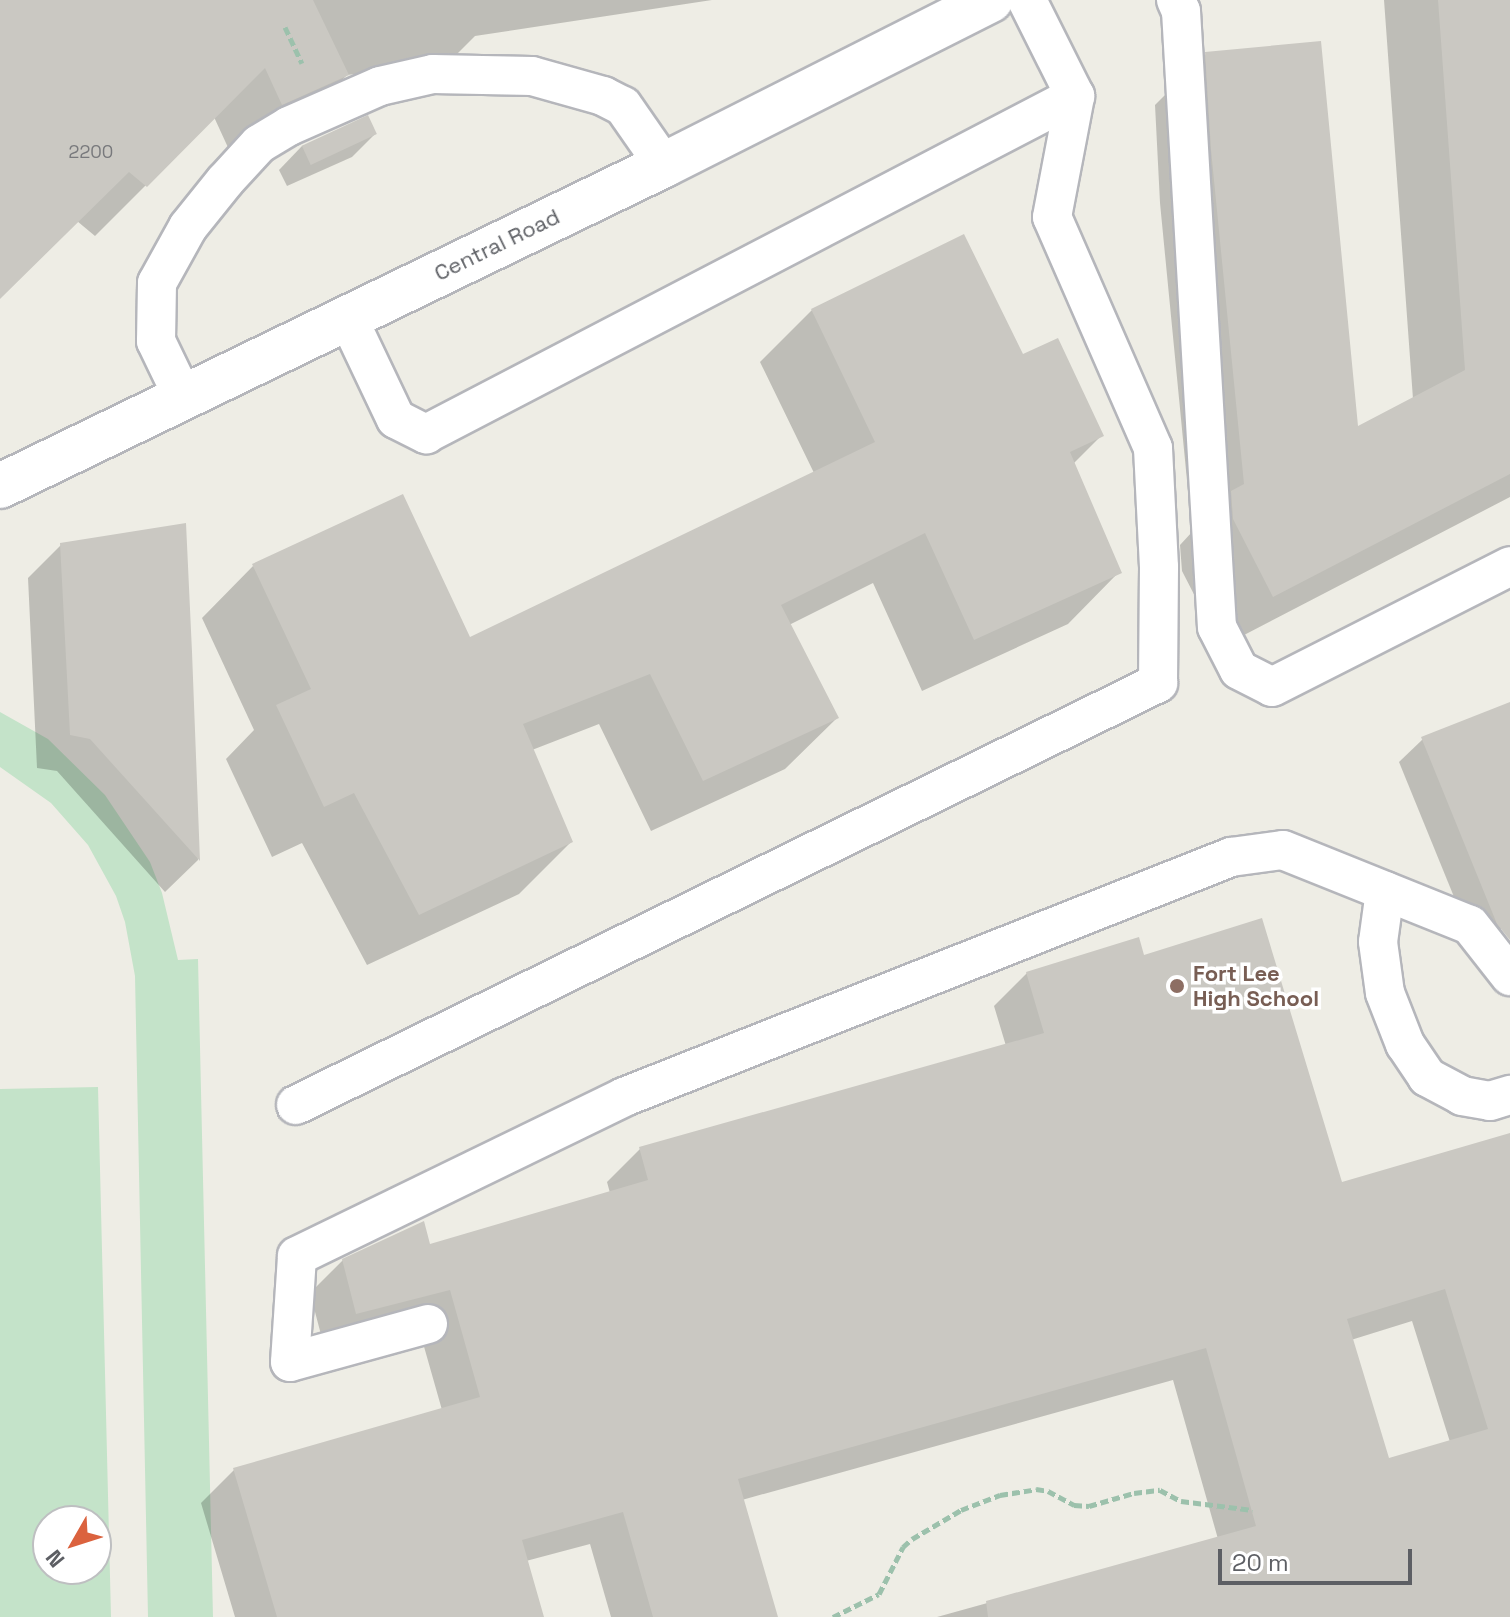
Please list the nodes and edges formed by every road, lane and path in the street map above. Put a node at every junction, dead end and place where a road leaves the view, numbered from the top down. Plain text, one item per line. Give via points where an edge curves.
1 (991, 0) edge
2 (1027, 0) edge
3 (1176, 0) edge
4 (1075, 96) junction
5 (664, 165) junction
6 (347, 316) junction
7 (182, 395) junction
8 (0, 486) edge
9 (1510, 566) edge
10 (1385, 891) junction
11 (1510, 976) edge
12 (1510, 1095) edge
13 (296, 1105) dead end
14 (428, 1324) dead end
15 (1252, 1510) dead end
16 (833, 1617) edge

1 - 5 street, Central Road
2 - 4 lane
3 - 9 lane via 1181,11 1217,627 1239,670 1272,687
4 - 6 lane via 426,434 396,419
4 - 13 lane via 1052,217 1153,448 1158,683
5 - 6 street, Central Road
5 - 7 lane via 623,106 532,76 433,74 380,86 289,126 259,144 225,181 188,227 157,283 156,341
6 - 7 street, Central Road
7 - 8 street, Central Road
10 - 11 lane via 1470,925
10 - 12 lane via 1378,942 1385,993 1405,1044 1427,1077 1462,1096 1490,1101
10 - 14 lane via 1283,850 1231,857 624,1097 297,1256 290,1362
15 - 16 path via 1181,1501 1160,1490 1089,1506 1036,1489 1000,1495 961,1510 912,1539 879,1594

